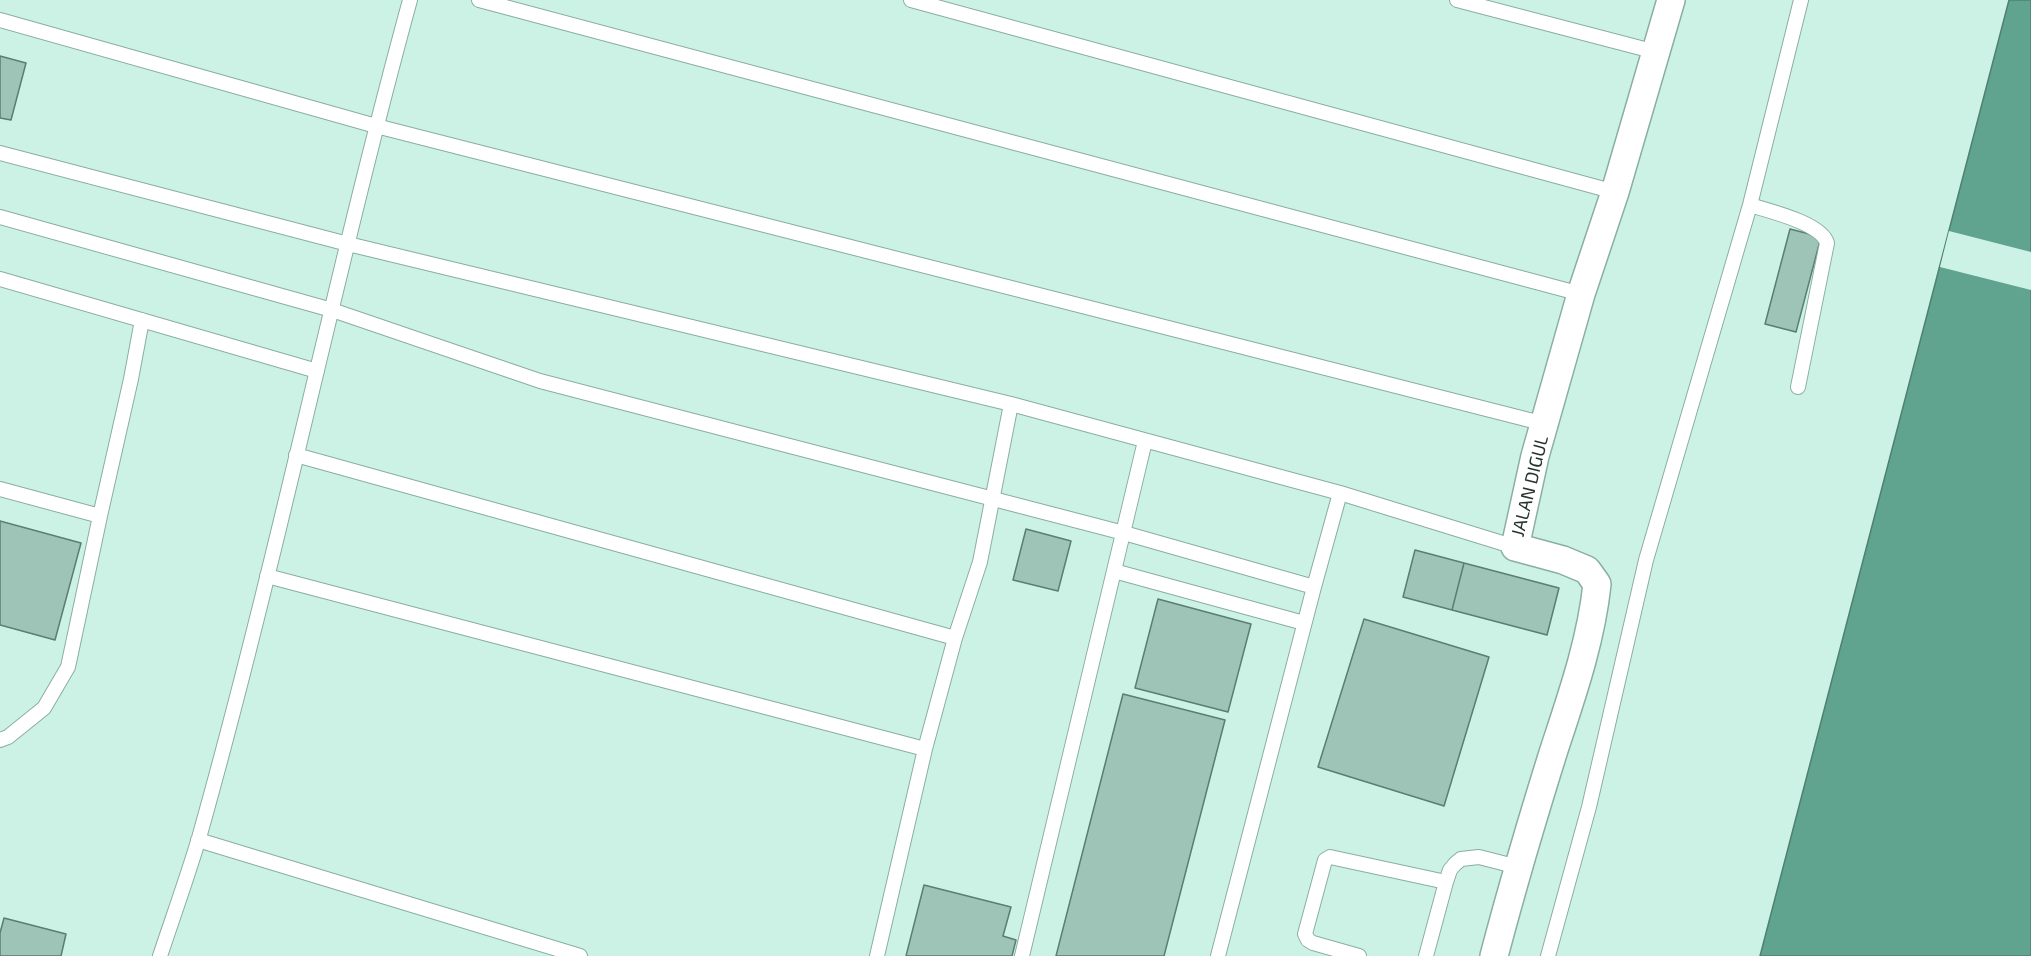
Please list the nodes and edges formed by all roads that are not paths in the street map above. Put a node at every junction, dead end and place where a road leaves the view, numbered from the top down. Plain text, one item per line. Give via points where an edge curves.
1 (411, 0) edge
2 (479, 0) edge
3 (911, 0) edge
4 (1457, 0) edge
5 (1671, 0) edge
6 (1801, 0) edge
7 (0, 20) edge
8 (1656, 52) junction
9 (376, 126) junction
10 (0, 153) edge
11 (1615, 192) junction
12 (1750, 205) junction
13 (0, 217) edge
14 (348, 244) junction
15 (0, 279) edge
16 (1581, 294) junction
17 (332, 310) junction
18 (142, 320) junction
19 (317, 370) junction
20 (1798, 387) dead end
21 (1011, 404) junction
22 (1545, 424) junction
23 (1145, 441) junction
24 (296, 456) junction
25 (0, 489) edge
26 (1340, 493) junction
27 (993, 500) junction
28 (100, 516) junction
29 (1124, 533) junction
30 (1515, 547) junction
31 (1114, 571) junction
32 (267, 576) junction
33 (1314, 586) junction
34 (1304, 623) junction
35 (954, 638) junction
36 (0, 740) edge
37 (925, 748) junction
38 (198, 840) junction
39 (1518, 867) junction
40 (1446, 882) junction
41 (160, 956) edge
42 (579, 956) edge
43 (877, 956) edge
44 (1022, 956) edge
45 (1218, 956) edge
46 (1359, 956) edge
47 (1426, 956) edge
48 (1494, 956) edge
49 (1548, 956) edge

1 - 9 lane
2 - 16 lane
3 - 11 lane
4 - 8 lane
5 - 8 street, JALAN DIGUL
6 - 12 lane
7 - 9 lane
8 - 11 street, JALAN DIGUL
9 - 14 lane
9 - 22 lane
10 - 14 lane
11 - 16 street, JALAN DIGUL
12 - 20 lane via 1813,227 1827,243
12 - 49 lane via 1646,560 1589,807
13 - 17 lane
14 - 17 lane
14 - 21 lane
15 - 18 lane
16 - 22 street, JALAN DIGUL
17 - 19 lane
17 - 27 lane via 540,381
18 - 19 lane
18 - 28 lane
19 - 24 lane
21 - 23 lane
21 - 27 lane
22 - 30 street, JALAN DIGUL
23 - 26 lane
23 - 29 lane
24 - 32 lane
24 - 35 lane
25 - 28 lane
26 - 30 lane
26 - 33 lane
27 - 29 lane
27 - 35 lane via 980,562
28 - 36 lane via 68,667 44,708
29 - 31 lane
29 - 33 lane
30 - 39 street, JALAN DIGUL via 1587,570 1597,584 1578,672
31 - 34 lane
31 - 44 lane
32 - 37 lane
32 - 38 lane
33 - 34 lane
34 - 45 lane
35 - 37 lane
37 - 43 lane
38 - 41 lane
38 - 42 lane
39 - 40 lane via 1469,857 1455,864
39 - 48 street, JALAN DIGUL
40 - 46 lane via 1327,858 1305,934 1313,943
40 - 47 lane

